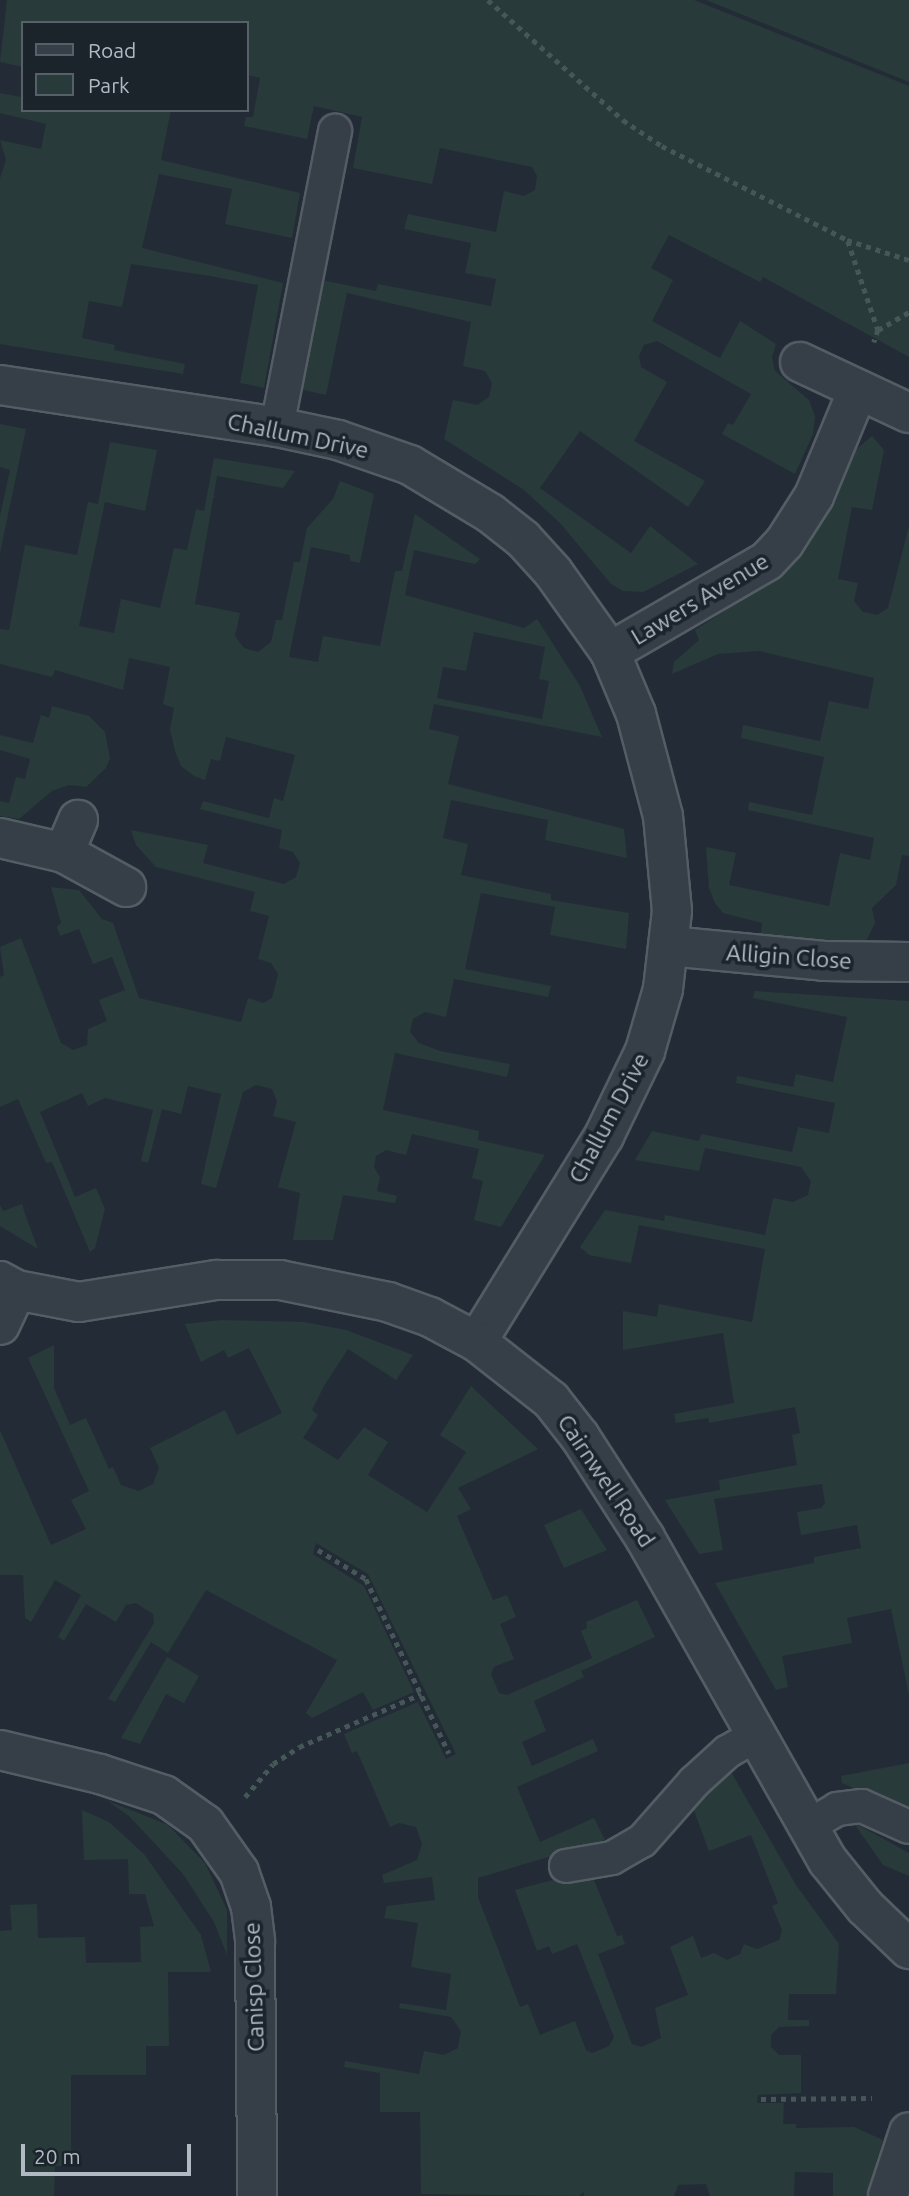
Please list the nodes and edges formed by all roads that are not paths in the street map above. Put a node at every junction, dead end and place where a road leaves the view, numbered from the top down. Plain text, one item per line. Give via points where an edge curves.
1 (335, 131) dead end
2 (800, 362) dead end
3 (0, 385) edge
4 (858, 390) junction
5 (909, 413) edge
6 (276, 427) junction
7 (610, 652) junction
8 (0, 838) edge
9 (126, 887) dead end
10 (669, 946) junction
11 (909, 962) edge
12 (8, 1286) edge
13 (0, 1325) edge
14 (477, 1342) junction
15 (756, 1735) junction
16 (0, 1750) edge
17 (808, 1826) junction
18 (909, 1827) edge
19 (566, 1866) dead end
20 (909, 1949) edge
21 (909, 2132) edge
22 (257, 2196) edge
23 (888, 2196) edge

1 - 6 lane
2 - 4 street
3 - 6 street, Challum Drive
4 - 5 street
4 - 7 street, Lawers Avenue via 814,496 785,543 767,561
6 - 7 street, Challum Drive via 338,440 410,465 490,513 523,539 553,572
7 - 10 street, Challum Drive via 636,714 663,816 671,890
8 - 9 street via 71,837
10 - 11 street, Alligin Close via 824,961
10 - 14 street, Challum Drive via 663,989 634,1077 593,1154
12 - 13 street
12 - 14 street, Cairnwell Road via 91,1302 217,1280 280,1280 346,1290 388,1303 430,1317
14 - 15 street, Cairnwell Road via 551,1400 585,1443
15 - 17 street, Cairnwell Road
15 - 19 lane via 727,1752 694,1782 642,1841 612,1858
16 - 22 street, Canisp Close via 164,1795 194,1814 239,1872 251,1907
17 - 18 lane via 837,1809 862,1806
17 - 20 street, Cairnwell Road via 828,1861 858,1898
21 - 23 street

